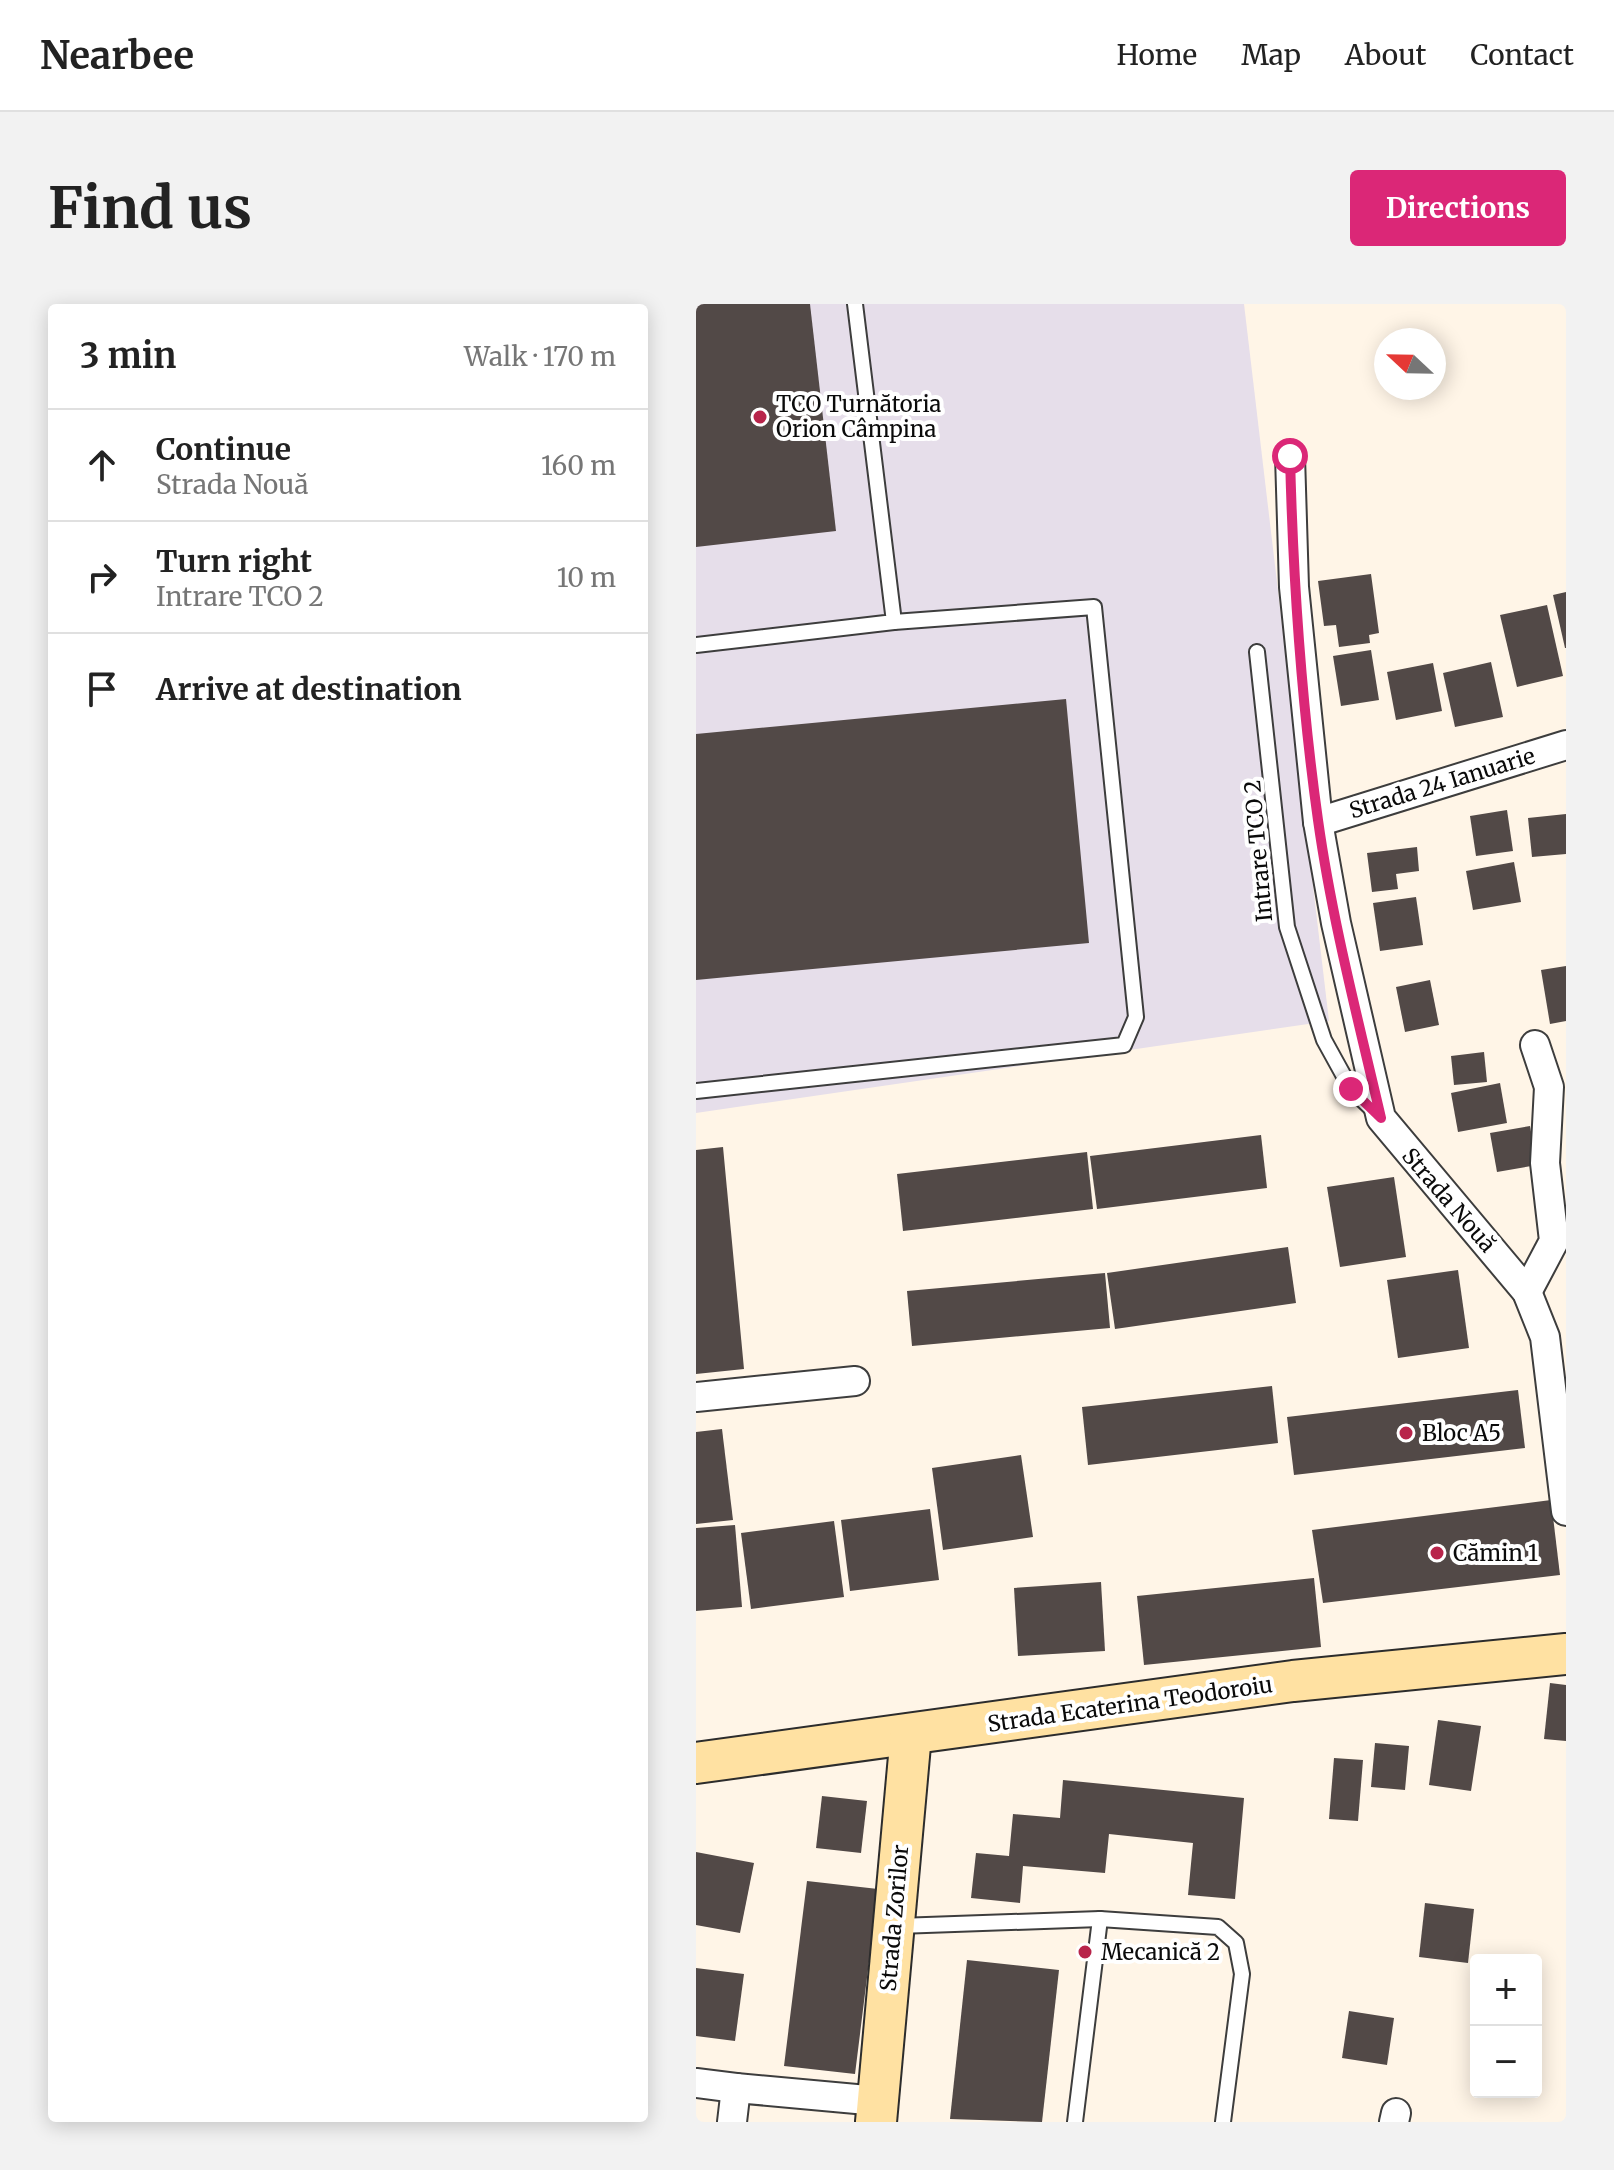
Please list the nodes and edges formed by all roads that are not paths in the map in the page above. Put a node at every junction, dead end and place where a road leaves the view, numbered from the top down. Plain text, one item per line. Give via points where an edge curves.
1 (855, 304) edge
2 (1290, 456) dead end
3 (894, 622) junction
4 (696, 645) edge
5 (1257, 652) dead end
6 (1566, 745) edge
7 (1318, 822) junction
8 (1535, 1045) dead end
9 (696, 1091) edge
10 (1381, 1118) junction
11 (1527, 1292) junction
12 (855, 1381) dead end
13 (696, 1397) edge
14 (1566, 1511) edge
15 (1566, 1654) edge
16 (911, 1734) junction
17 (696, 1763) edge
18 (1100, 1919) junction
19 (894, 1926) junction
20 (696, 2083) edge
21 (736, 2088) junction
22 (877, 2112) edge
23 (732, 2122) edge
24 (1075, 2122) edge
25 (1223, 2122) edge

1 - 3 lane
2 - 7 street, Strada Nouă via 1294,587
3 - 4 lane
3 - 9 lane via 1094,607 1136,1017 1124,1045
5 - 10 lane, Intrare TCO 2 via 1287,927 1324,1040 1351,1089
6 - 7 street, Strada 24 Ianuarie
7 - 10 street, Strada Nouă
8 - 11 street via 1549,1087 1545,1163 1554,1241
10 - 11 street, Strada Nouă
11 - 14 street, Strada Nouă via 1545,1337
12 - 13 street
15 - 16 main road, Strada Ecaterina Teodoroiu via 1293,1681
16 - 17 main road, Strada Ecaterina Teodoroiu
16 - 19 main road, Strada Zorilor
18 - 19 lane
18 - 24 lane
18 - 25 lane via 1218,1927 1236,1943 1242,1974
19 - 22 main road, Strada Zorilor
20 - 21 street, Strada Zorilor
21 - 22 street, Strada Zorilor
21 - 23 street

